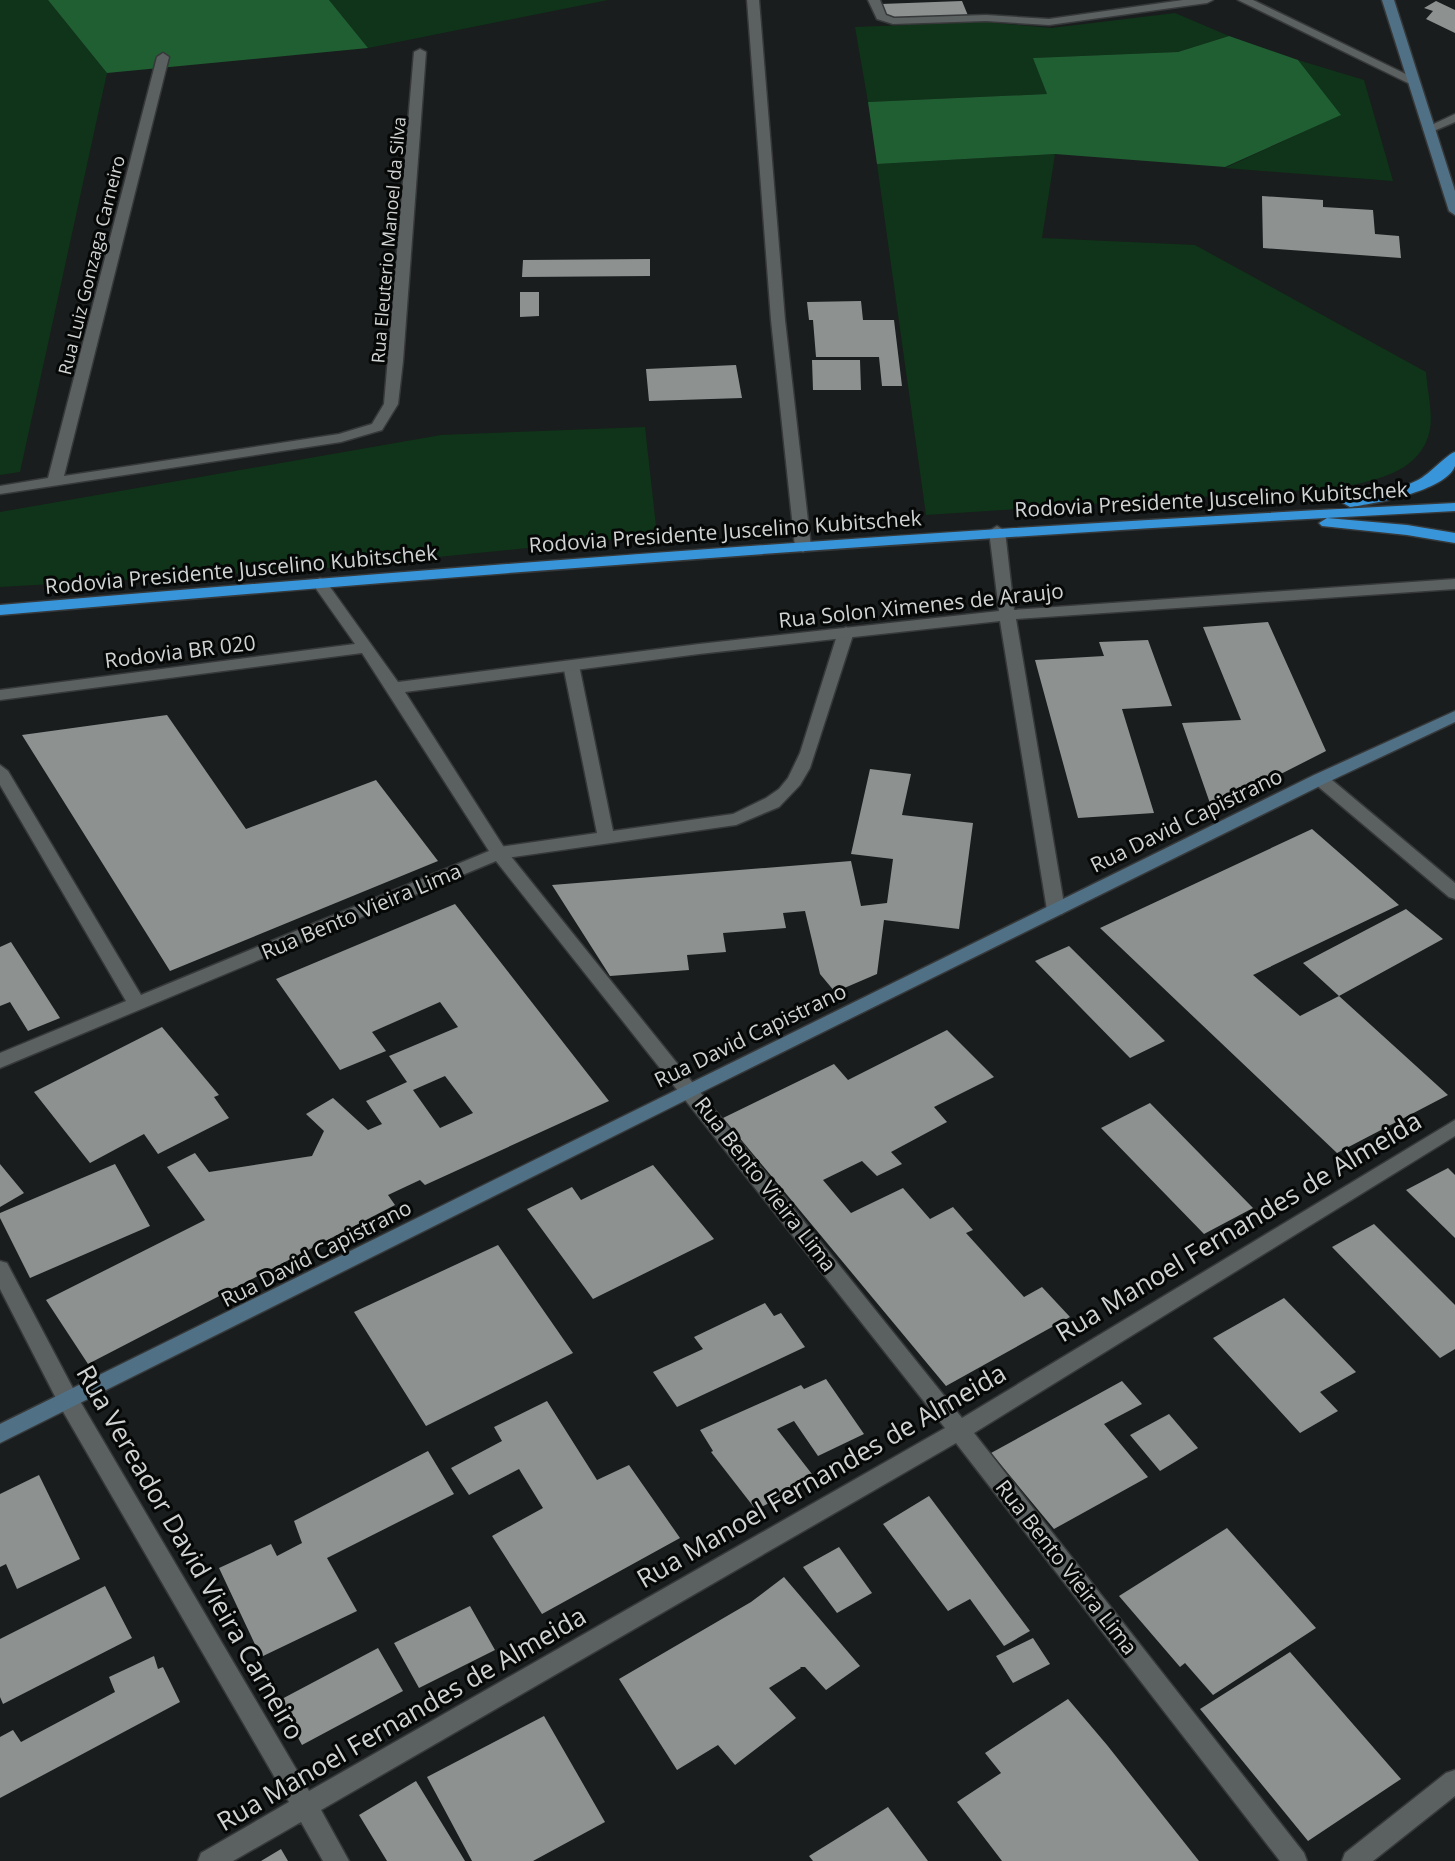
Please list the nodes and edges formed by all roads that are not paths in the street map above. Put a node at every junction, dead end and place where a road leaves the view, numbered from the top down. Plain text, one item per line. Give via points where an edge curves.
1 (753, 0) edge
2 (874, 0) edge
3 (1208, 0) edge
4 (1244, 0) edge
5 (1388, 0) edge
6 (420, 52) dead end
7 (163, 57) dead end
8 (1412, 80) junction
9 (1455, 118) edge
10 (1429, 129) junction
11 (1455, 211) edge
12 (1455, 456) edge
13 (55, 481) junction
14 (0, 490) edge
15 (1455, 507) edge
16 (1256, 518) junction
17 (997, 531) junction
18 (1455, 538) edge
19 (803, 547) junction
20 (320, 582) junction
21 (1455, 584) edge
22 (0, 610) edge
23 (1007, 615) junction
24 (846, 632) junction
25 (365, 648) junction
26 (571, 665) junction
27 (393, 688) junction
28 (0, 695) edge
29 (1455, 716) edge
30 (0, 771) edge
31 (1320, 779) junction
32 (606, 837) junction
33 (499, 853) junction
34 (1455, 893) edge
35 (1056, 909) junction
36 (137, 1004) junction
37 (0, 1061) edge
38 (691, 1089) junction
39 (1455, 1127) edge
40 (0, 1269) edge
41 (69, 1402) junction
42 (960, 1430) junction
43 (0, 1434) edge
44 (1455, 1781) edge
45 (304, 1806) junction
46 (210, 1861) edge
47 (337, 1861) edge
48 (1295, 1861) edge
49 (1354, 1861) edge

1 - 19 street via 778,320
2 - 3 street via 881,17 893,21 986,18 1040,22
4 - 8 street
5 - 8 street
6 - 13 street, Rua Eleuterio Manoel da Silva via 396,361 391,404 377,427 341,438
7 - 13 street, Rua Luiz Gonzaga Carneiro
8 - 10 street
9 - 10 street
10 - 11 street
12 - 16 highway via 1434,477 1391,496
13 - 14 street
15 - 16 highway, Rodovia Presidente Juscelino Kubitschek
16 - 17 highway, Rodovia Presidente Juscelino Kubitschek
16 - 18 highway via 1407,530
17 - 19 highway, Rodovia Presidente Juscelino Kubitschek
17 - 23 street
19 - 20 highway, Rodovia Presidente Juscelino Kubitschek
20 - 22 highway, Rodovia Presidente Juscelino Kubitschek
20 - 25 street
21 - 23 street, Rua Solon Ximenes de Araujo
23 - 24 street, Rua Solon Ximenes de Araujo
23 - 35 street
24 - 26 street, Rua Solon Ximenes de Araujo
24 - 32 street via 805,768 789,789 764,810 736,819
25 - 27 street
25 - 28 street, Rodovia BR 020
26 - 27 street, Rua Solon Ximenes de Araujo
26 - 32 street
27 - 33 street
29 - 31 street, Rua David Capistrano
30 - 36 street
31 - 34 street
31 - 35 street, Rua David Capistrano
32 - 33 street
33 - 36 street, Rua Bento Vieira Lima
33 - 38 street, Rua Bento Vieira Lima
35 - 38 street, Rua David Capistrano
36 - 37 street, Rua Bento Vieira Lima
38 - 41 street, Rua David Capistrano
38 - 42 street, Rua Bento Vieira Lima
39 - 42 street, Rua Manoel Fernandes de Almeida
40 - 41 street, Rua Vereador David Vieira Carneiro
41 - 43 street, Rua David Capistrano
41 - 45 street, Rua Vereador David Vieira Carneiro
42 - 45 street, Rua Manoel Fernandes de Almeida
42 - 48 street, Rua Bento Vieira Lima
44 - 49 street
45 - 46 street, Rua Manoel Fernandes de Almeida
45 - 47 street, Rua Vereador David Vieira Carneiro

